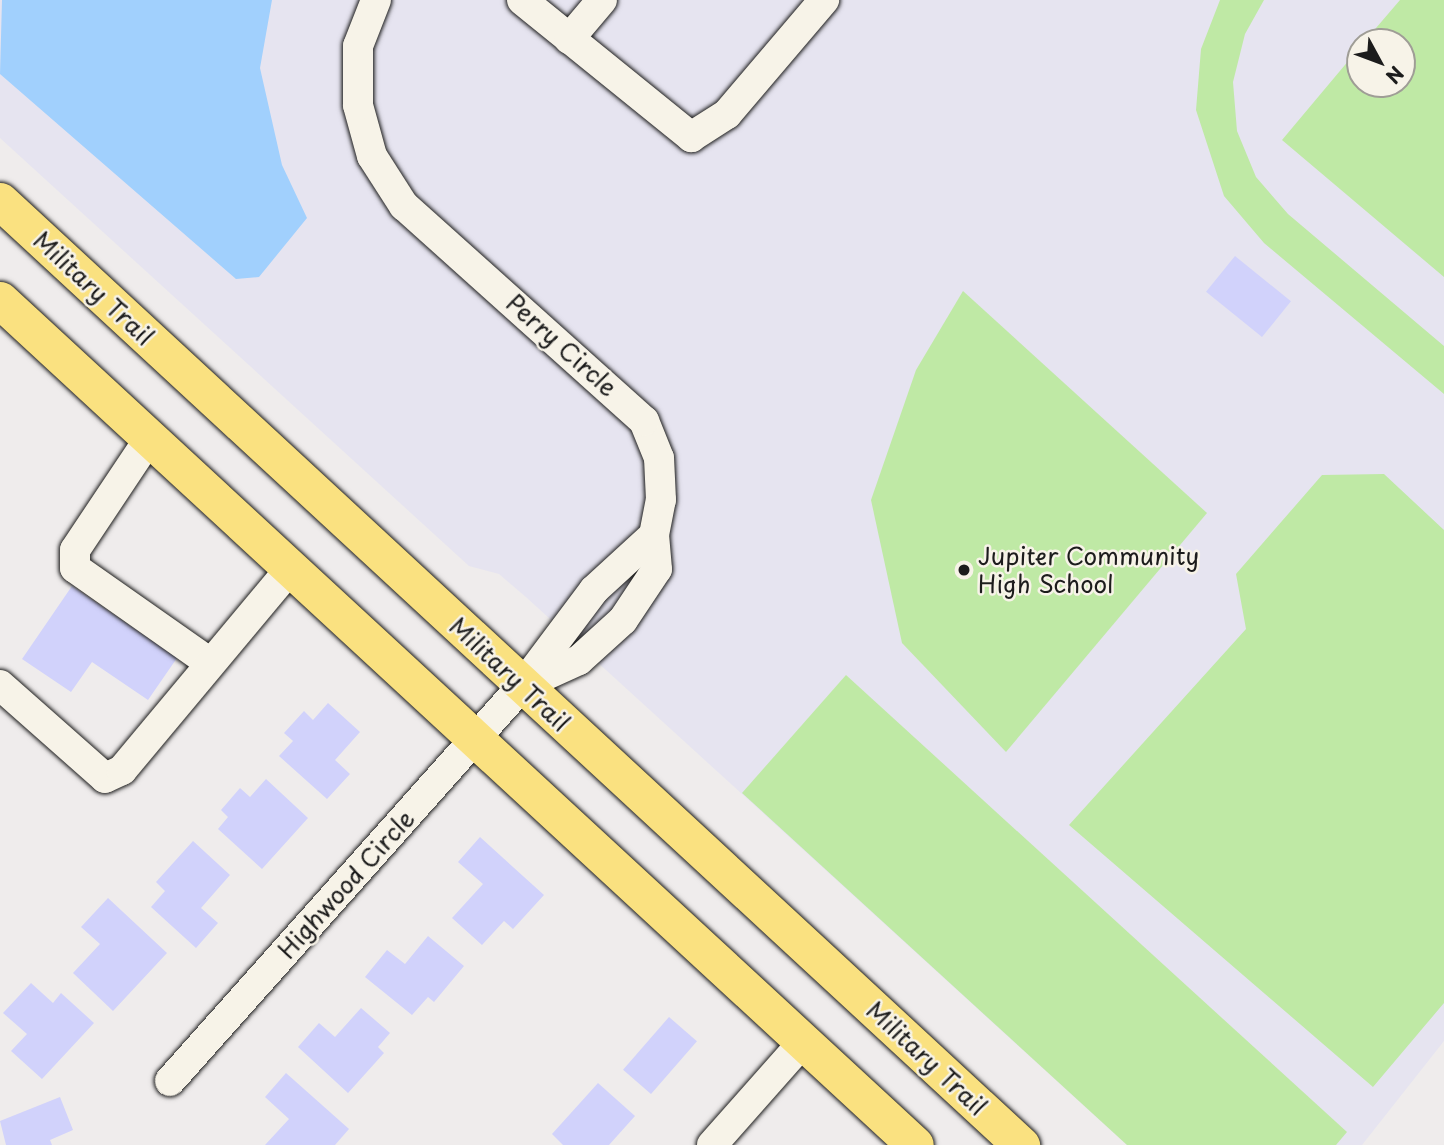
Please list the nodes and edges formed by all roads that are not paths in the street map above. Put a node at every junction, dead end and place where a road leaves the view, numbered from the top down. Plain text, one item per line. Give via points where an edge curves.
1 (376, 0) edge
2 (522, 0) edge
3 (602, 0) edge
4 (824, 0) edge
5 (569, 39) junction
6 (0, 201) edge
7 (0, 300) edge
8 (149, 439) junction
9 (654, 535) junction
10 (290, 569) junction
11 (210, 663) junction
12 (0, 685) edge
13 (522, 686) junction
14 (475, 739) junction
15 (803, 1042) junction
16 (170, 1081) dead end
17 (712, 1145) edge
18 (915, 1145) edge
19 (1021, 1145) edge

1 - 9 street, Perry Circle via 358,46 358,105 372,156 404,206 645,421 659,458 662,500
2 - 5 street
3 - 5 street
4 - 5 street via 727,114 691,137
6 - 13 main road, Military Trail
7 - 8 main road
8 - 10 main road
8 - 11 street via 75,550 75,568
9 - 13 street via 594,590
9 - 13 street, Perry Circle via 657,569 623,620 579,660
10 - 11 street
10 - 14 main road
11 - 12 street via 122,770 105,778
13 - 14 street, Highwood Circle
13 - 19 main road, Military Trail
14 - 15 main road
14 - 16 street, Highwood Circle
15 - 17 street
15 - 18 main road

